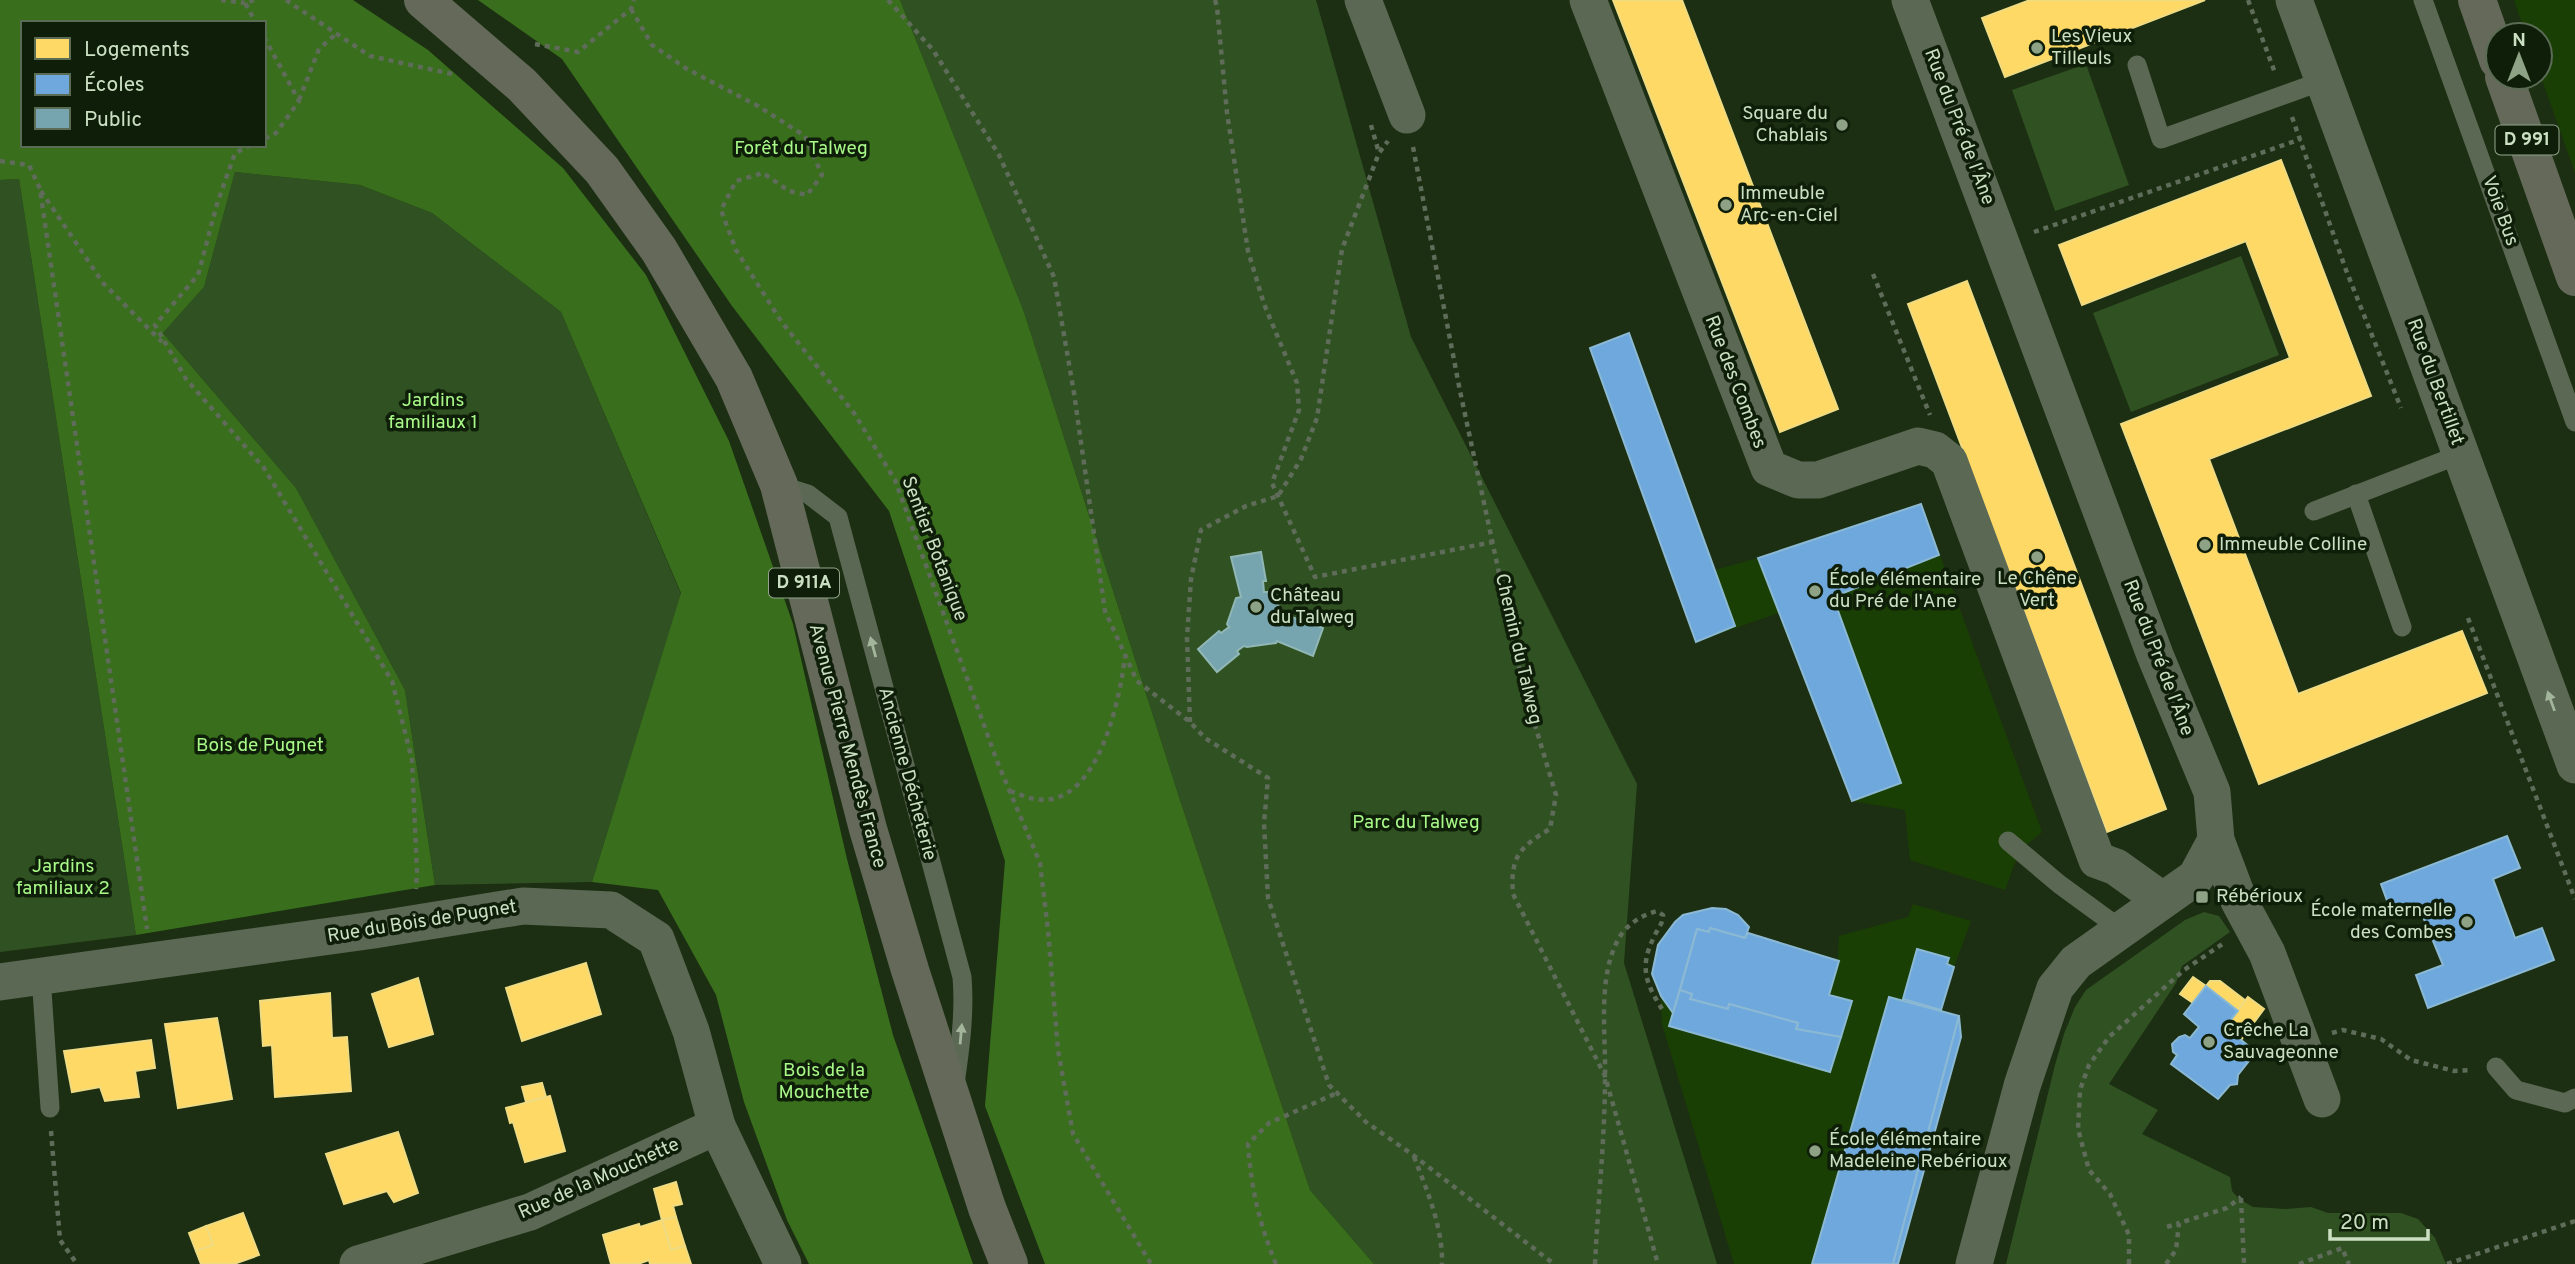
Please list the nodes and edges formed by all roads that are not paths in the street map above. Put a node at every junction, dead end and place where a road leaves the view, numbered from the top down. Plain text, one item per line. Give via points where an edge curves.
1 (423, 0) edge
2 (1363, 0) edge
3 (1588, 0) edge
4 (1910, 0) edge
5 (2294, 0) edge
6 (2423, 0) edge
7 (2477, 0) edge
8 (2484, 21) edge
9 (2137, 65) dead end
10 (2325, 80) junction
11 (2509, 91) edge
12 (1407, 115) road end
13 (2575, 277) edge
14 (2575, 422) edge
15 (2461, 454) junction
16 (779, 485) junction
17 (2356, 494) junction
18 (2314, 511) dead end
19 (2402, 627) dead end
20 (2575, 765) edge
21 (2216, 840) junction
22 (2008, 841) dead end
23 (2162, 900) junction
24 (2122, 930) junction
25 (41, 976) junction
26 (0, 982) edge
27 (2496, 1067) road end
28 (2575, 1098) edge
29 (2322, 1099) dead end
30 (953, 1102) junction
31 (50, 1108) road end
32 (717, 1126) junction
33 (358, 1264) edge
34 (783, 1264) edge
35 (1009, 1264) edge
36 (1974, 1264) edge

1 - 16 main road, Avenue Pierre Mendès France / D 911A via 522,85 601,170 659,250 734,378
2 - 12 street
3 - 23 street, Rue des Combes via 1769,468 1798,480 1818,480 1918,446 1935,450 1949,461 2097,860 2116,867
4 - 21 street, Rue du Pré de l'Âne via 2155,655 2212,792
5 - 10 street, Rue du Bertillet
6 - 14 lane, Voie Bus
7 - 8 main road
9 - 10 lane via 2161,139
10 - 15 street, Rue du Bertillet
11 - 13 main road, D 991
15 - 17 lane
20 -> 15 street, Rue du Bertillet
16 - 30 main road, Avenue Pierre Mendès France / D 911A via 868,829
30 -> 16 lane, Ancienne Décheterie via 961,1040 962,977 838,517 808,494
17 - 18 lane
17 - 19 lane
21 - 23 street via 2196,877
21 - 29 street, Rue du Pré de l'Âne via 2239,901 2267,953
22 - 24 lane
23 - 24 street
24 - 36 street via 2076,962 2055,988 2022,1086
25 - 26 street, Rue du Bois de Pugnet
25 - 31 lane
25 - 32 street, Rue du Bois de Pugnet via 523,906 611,910 656,939 691,1031
27 - 28 lane via 2516,1090 2565,1103
30 - 35 main road, Avenue Pierre Mendès France / D 911A
32 - 33 street, Rue de la Mouchette via 530,1212
32 - 34 street, Rue du Bois de Pugnet

